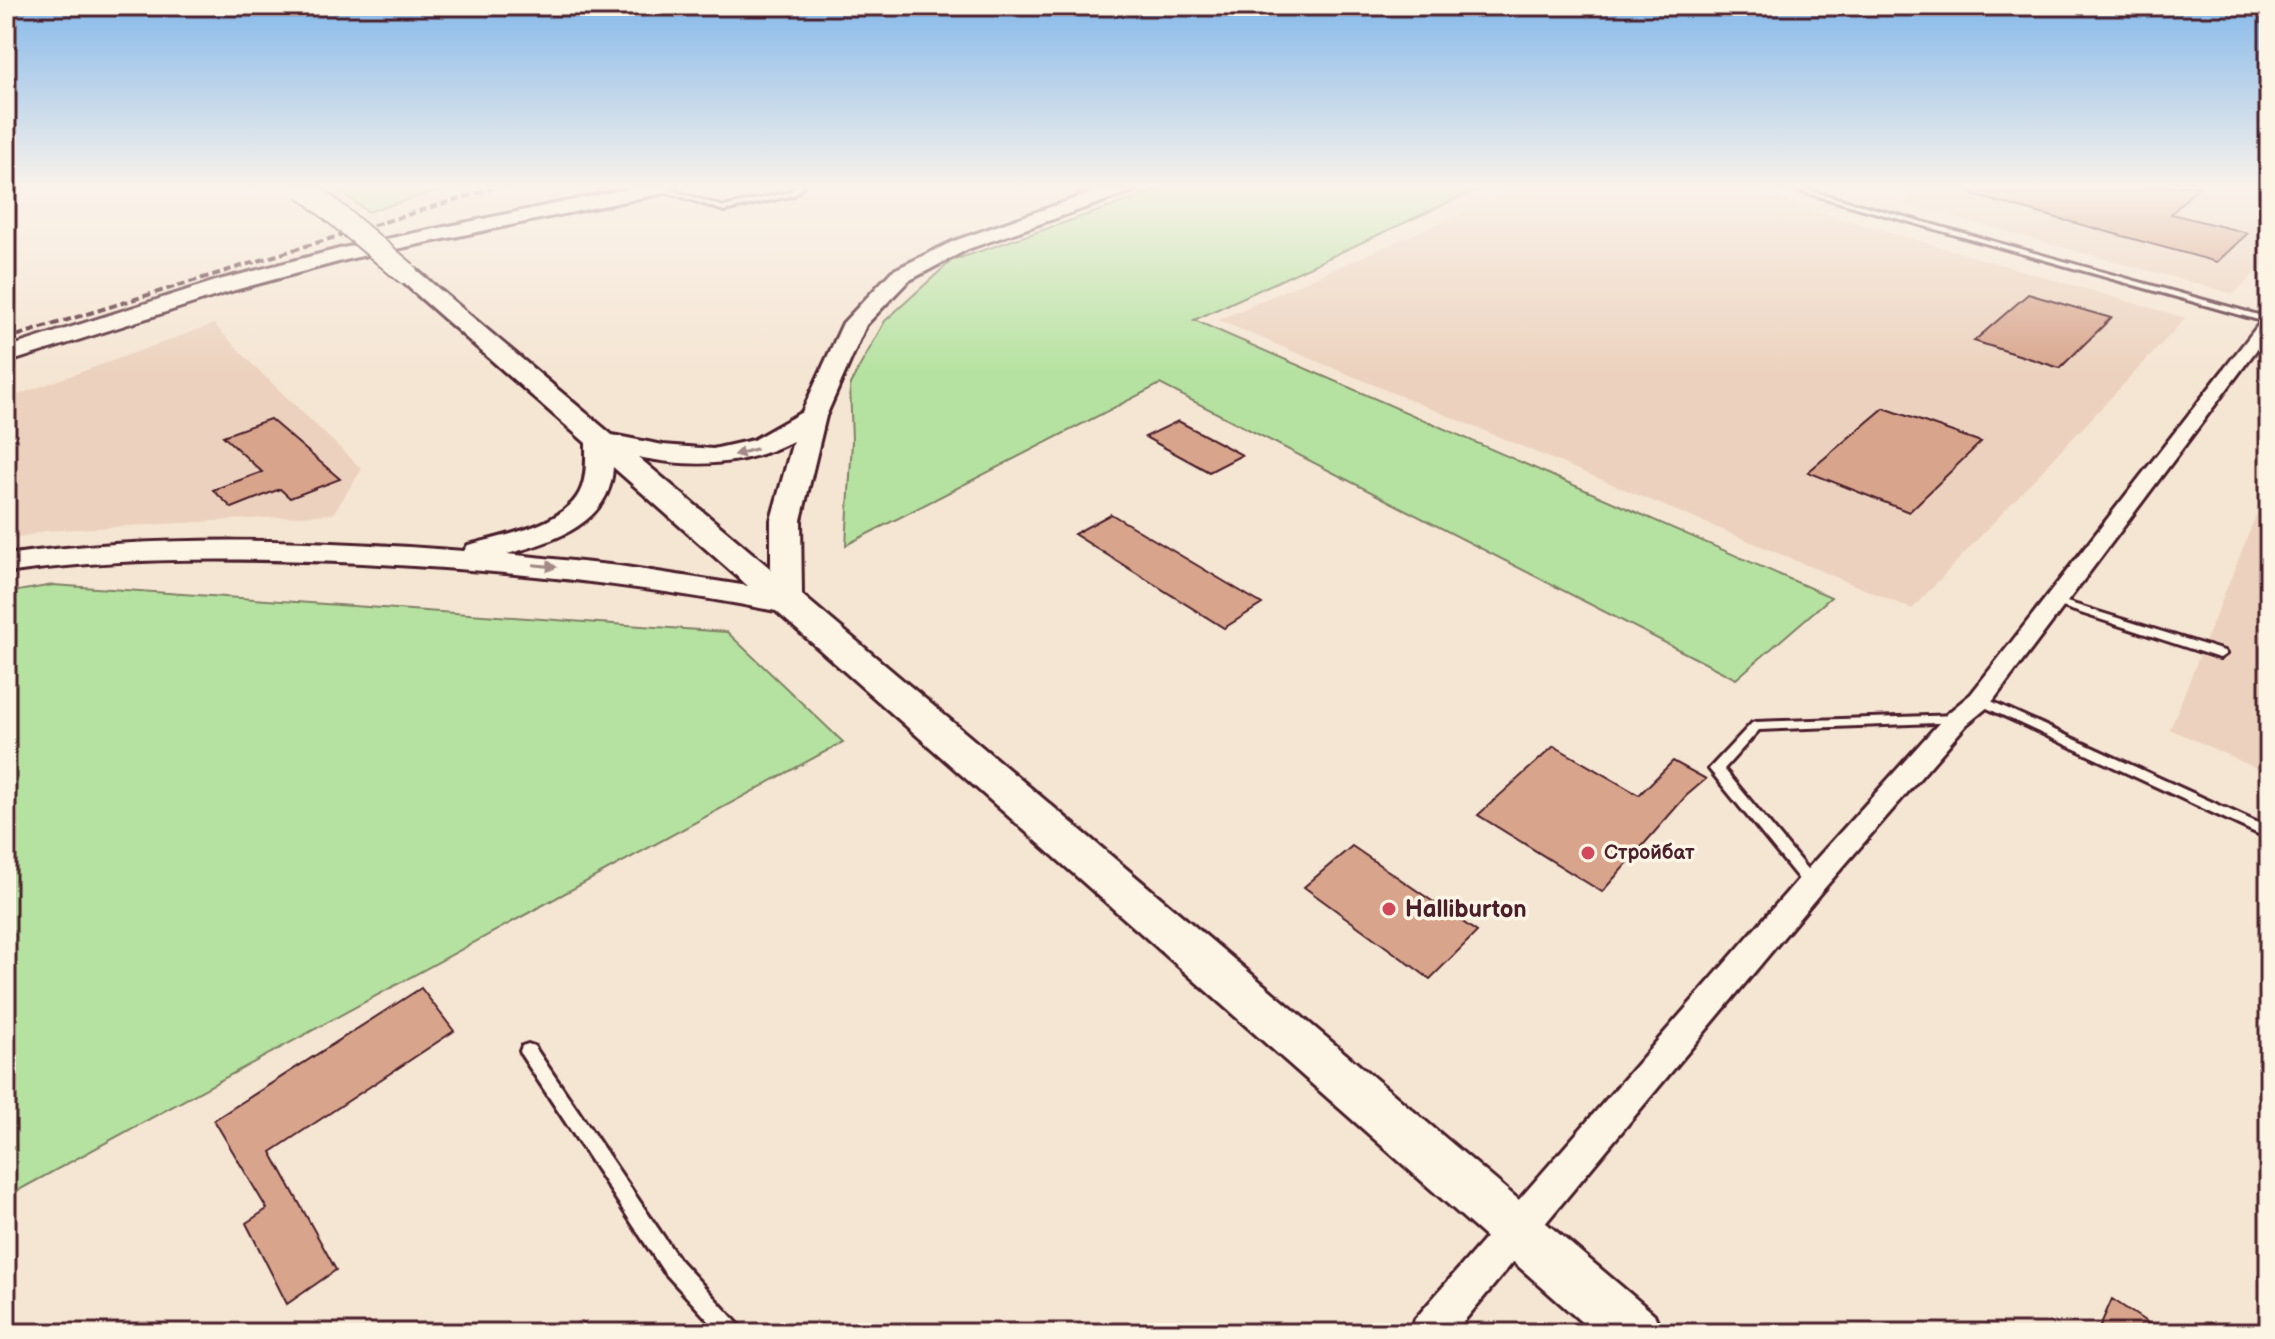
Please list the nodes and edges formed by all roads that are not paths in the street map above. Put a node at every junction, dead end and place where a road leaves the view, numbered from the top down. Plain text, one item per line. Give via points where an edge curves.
1 (368, 248) edge
2 (377, 248) edge
3 (954, 248) edge
4 (2007, 248) edge
5 (2269, 322) edge
6 (6, 356) edge
7 (813, 416) junction
8 (599, 440) junction
9 (411, 556) junction
10 (6, 564) edge
11 (2057, 602) junction
12 (786, 603) junction
13 (2220, 654) dead end
14 (1980, 700) junction
15 (1957, 719) junction
16 (2269, 834) edge
17 (1811, 884) junction
18 (528, 1051) dead end
19 (1516, 1231) junction
20 (733, 1333) edge
21 (1429, 1333) edge
22 (1635, 1333) edge

1 - 6 main road via 227,285
2 - 8 main road, bridge
3 - 7 main road via 900,276 855,323
4 - 5 lane
5 - 11 street
7 -> 8 main road via 768,446 722,458 663,455
7 - 12 main road via 786,520
8 - 9 main road via 595,492 572,517 507,546
8 - 12 main road
9 - 10 main road via 117,551
9 -> 12 main road via 600,571
11 - 13 lane
11 - 14 street
12 - 19 main road
14 - 15 street
14 - 16 lane
15 - 17 street
15 - 17 lane via 1756,726 1716,769
17 - 19 street
18 - 20 lane via 671,1265
19 - 21 street
19 - 22 main road

